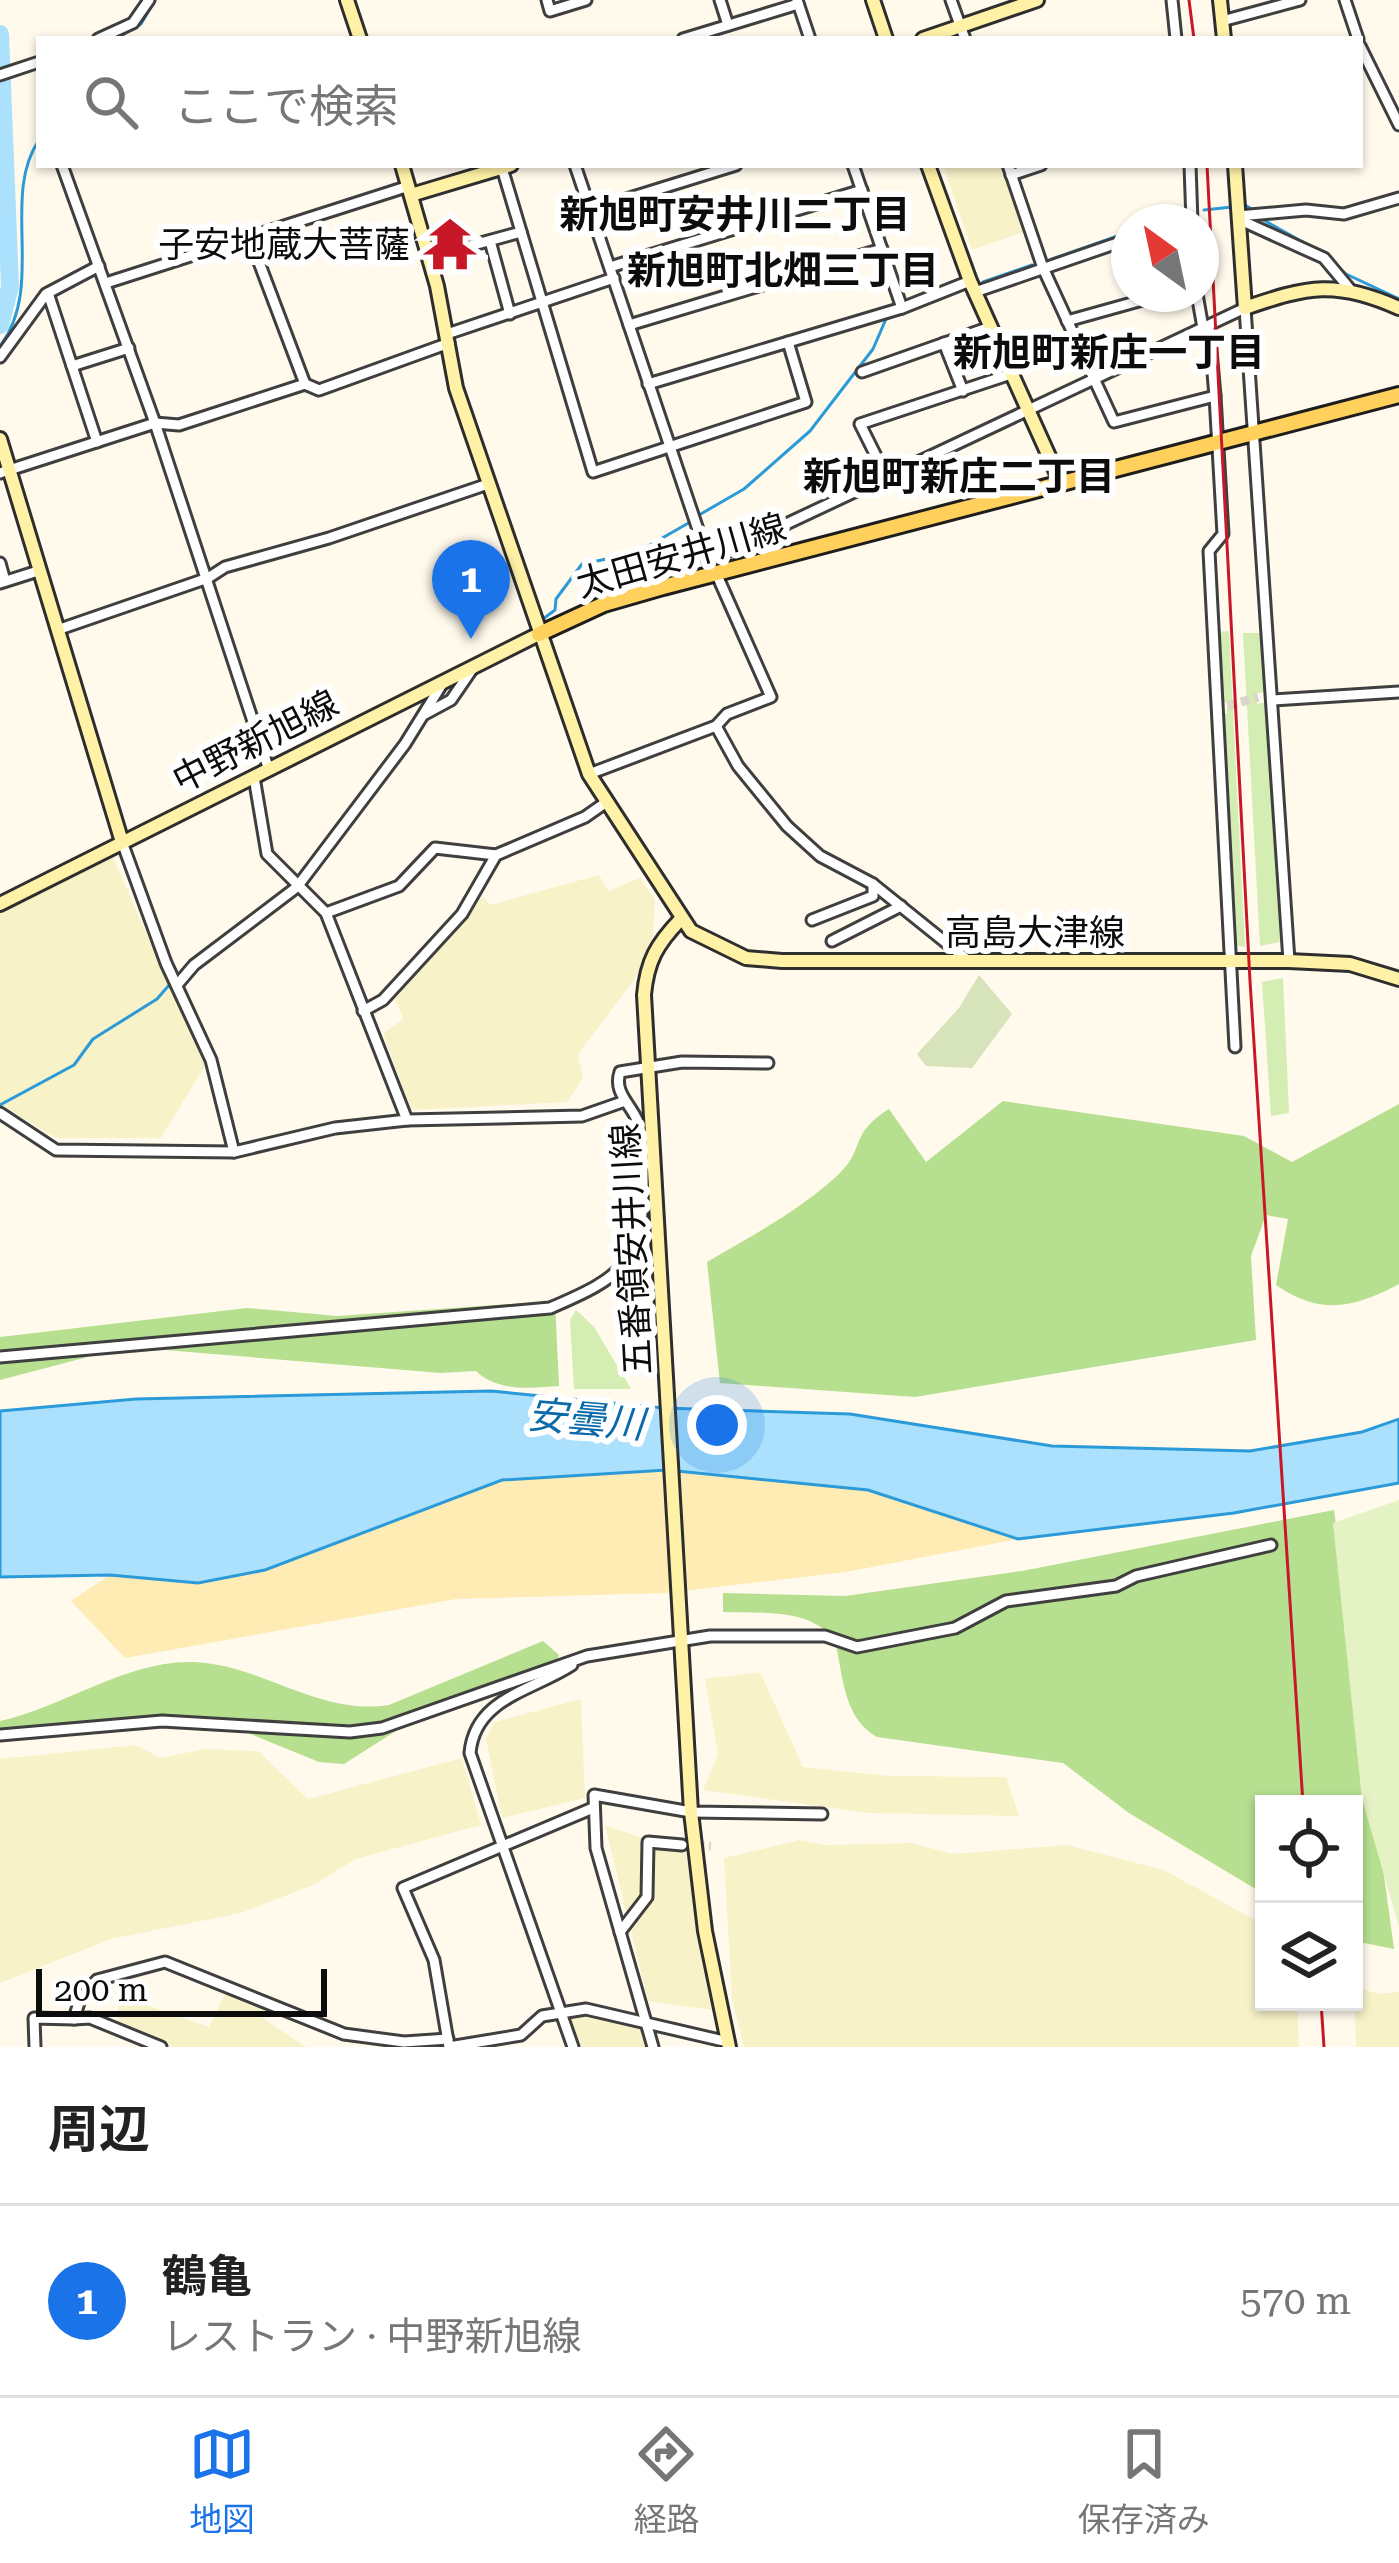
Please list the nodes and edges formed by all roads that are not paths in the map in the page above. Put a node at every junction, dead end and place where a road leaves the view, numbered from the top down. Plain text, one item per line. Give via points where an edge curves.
1 (148, 0) edge
2 (346, 0) edge
3 (547, 0) edge
4 (586, 0) edge
5 (719, 0) edge
6 (873, 0) edge
7 (951, 0) edge
8 (1036, 0) edge
9 (1172, 0) edge
10 (1220, 0) edge
11 (1300, 0) edge
12 (1345, 0) edge
13 (797, 2) edge
14 (1222, 21) junction
15 (728, 25) junction
16 (962, 33) edge
17 (105, 36) edge
18 (359, 36) edge
19 (693, 36) edge
20 (809, 36) edge
21 (885, 36) edge
22 (1176, 36) edge
23 (1224, 36) edge
24 (1357, 36) edge
25 (1363, 62) edge
26 (36, 64) edge
27 (3, 74) edge
28 (1399, 125) edge
29 (63, 168) edge
30 (403, 168) edge
31 (498, 168) edge
32 (506, 168) edge
33 (576, 168) edge
34 (726, 168) edge
35 (854, 168) edge
36 (929, 168) edge
37 (1190, 168) edge
38 (1235, 168) edge
39 (1010, 170) edge
40 (862, 190) junction
41 (410, 191) junction
42 (1399, 198) edge
43 (1191, 204) edge
44 (591, 210) junction
45 (1238, 218) junction
46 (521, 232) junction
47 (251, 241) junction
48 (490, 241) junction
49 (1111, 245) edge
50 (882, 249) junction
51 (429, 257) junction
52 (99, 266) junction
53 (1043, 268) junction
54 (612, 273) junction
55 (106, 283) junction
56 (972, 286) junction
57 (1349, 288) junction
58 (48, 292) junction
59 (543, 303) junction
60 (902, 308) junction
61 (1245, 308) junction
62 (1399, 308) edge
63 (1111, 309) edge
64 (1202, 312) edge
65 (510, 314) junction
66 (1067, 321) junction
67 (629, 325) junction
68 (990, 327) junction
69 (1206, 327) junction
70 (448, 339) junction
71 (788, 342) junction
72 (944, 343) junction
73 (129, 348) junction
74 (0, 356) edge
75 (72, 365) junction
76 (862, 372) dead end
77 (1011, 374) junction
78 (1094, 379) junction
79 (304, 384) junction
80 (648, 385) junction
81 (963, 391) junction
82 (1399, 394) edge
83 (1216, 396) junction
84 (1027, 409) junction
85 (155, 423) junction
86 (1254, 432) junction
87 (0, 439) edge
88 (1219, 441) junction
89 (97, 442) junction
90 (669, 448) junction
91 (4, 472) edge
92 (886, 476) junction
93 (1061, 483) junction
94 (488, 484) junction
95 (764, 534) junction
96 (773, 558) junction
97 (0, 563) edge
98 (712, 569) junction
99 (38, 571) junction
100 (208, 578) junction
101 (3, 582) edge
102 (57, 630) junction
103 (539, 634) junction
104 (475, 665) junction
105 (444, 680) junction
106 (1399, 692) edge
107 (1273, 696) junction
108 (1258, 697) tunnel mouth
109 (423, 715) junction
110 (716, 726) junction
111 (268, 767) junction
112 (589, 774) junction
113 (254, 777) junction
114 (604, 803) junction
115 (122, 842) junction
116 (496, 856) junction
117 (873, 884) junction
118 (297, 887) junction
119 (0, 904) edge
120 (901, 906) junction
121 (326, 913) junction
122 (680, 920) junction
123 (812, 920) dead end
124 (832, 940) dead end
125 (1289, 961) junction
126 (970, 962) junction
127 (1232, 963) junction
128 (1399, 979) edge
129 (177, 985) junction
130 (363, 1011) junction
131 (1234, 1047) dead end
132 (768, 1063) dead end
133 (652, 1064) junction
134 (625, 1101) junction
135 (0, 1113) edge
136 (407, 1120) junction
137 (234, 1152) junction
138 (0, 1358) edge
139 (1271, 1545) dead end
140 (682, 1632) junction
141 (578, 1659) junction
142 (0, 1735) edge
143 (593, 1808) junction
144 (691, 1812) junction
145 (822, 1814) dead end
146 (682, 1845) tunnel mouth
147 (500, 1849) junction
148 (620, 1932) junction
149 (560, 2010) junction
150 (74, 2019) junction
151 (645, 2022) junction
152 (448, 2039) junction
153 (728, 2044) edge
154 (35, 2047) edge
155 (160, 2047) edge
156 (573, 2047) edge
157 (653, 2047) edge

1 - 17 street via 133,23
2 - 18 main road
3 - 4 street via 550,10
5 - 15 street
6 - 21 main road
7 - 16 street
8 - 16 main road
9 - 22 street
10 - 14 main road
11 - 14 street
12 - 24 street
13 - 15 street
13 - 20 street
14 - 23 main road
15 - 19 street
25 - 28 street
26 - 27 street
29 - 52 street
30 - 41 main road
31 - 41 main road
32 - 46 street
33 - 44 street
34 - 44 street
35 - 40 street
36 - 56 main road
37 - 43 street
38 - 45 main road
39 - 53 street
40 - 50 street
40 - 54 street
41 - 47 street
41 - 51 main road
42 - 45 street via 1344,214
44 - 54 street
45 - 57 street via 1324,258
45 - 61 main road
46 - 48 street
46 - 59 street
47 - 55 street
47 - 79 street
48 - 51 street
48 - 65 street
49 - 53 street
50 - 60 street
50 - 67 street
51 - 70 main road
52 - 55 street
52 - 58 street
53 - 56 street
53 - 66 street
54 - 59 street
54 - 67 street
55 - 73 street
56 - 60 street
56 - 68 main road
57 - 61 main road via 1294,290
57 - 62 main road
58 - 74 street
58 - 75 street
59 - 65 street
59 - 90 street via 593,472
60 - 71 street
61 - 69 street
61 - 86 street
63 - 66 street
64 - 69 street
65 - 70 street
66 - 78 street
67 - 80 street
68 - 72 street
68 - 77 main road
69 - 78 street
69 - 83 street
70 - 79 street via 319,390
70 - 94 main road
71 - 80 street
71 - 90 street via 806,402
72 - 76 street
72 - 81 street
73 - 75 street
73 - 85 street
75 - 89 street
77 - 81 street
77 - 84 main road
78 - 83 street via 1114,422
78 - 84 street
79 - 85 street via 179,425
80 - 90 street
81 - 92 street via 860,424
82 - 86 main road, 太田安井川線
83 - 88 street
84 - 92 street
84 - 93 main road
85 - 89 street
85 - 100 street
86 - 88 main road, 太田安井川線
86 - 107 street
87 - 91 main road
88 - 93 main road, 太田安井川線
88 - 127 street via 1223,534 1209,551
89 - 91 street
90 - 98 street
91 - 99 main road
92 - 95 street
93 - 96 main road, 太田安井川線
94 - 100 street
94 - 103 main road
95 - 96 street
95 - 98 street
96 - 98 main road, 太田安井川線
97 - 101 street
98 - 103 main road, 太田安井川線
98 - 110 street via 771,698
99 - 101 street
99 - 102 main road
100 - 102 street
100 - 111 street
102 - 115 main road
103 - 104 main road, 中野新旭線
103 - 112 main road
104 - 105 main road, 中野新旭線
104 - 109 street via 451,700
105 - 109 street
105 - 111 main road, 中野新旭線
106 - 107 street
107 - 108 street
107 - 125 street
109 - 118 street
110 - 112 street
110 - 117 street via 787,826 820,856
111 - 113 main road, 中野新旭線
112 - 114 main road
113 - 115 main road, 中野新旭線
113 - 118 street via 266,854
114 - 116 street
114 - 122 main road
115 - 119 main road, 中野新旭線
115 - 129 street
116 - 121 street via 435,848 399,886
116 - 130 street via 462,914
117 - 120 street
117 - 123 street via 873,896
118 - 121 street
118 - 129 street
120 - 124 street
120 - 126 street
121 - 130 street
122 - 126 main road, 高島大津線 via 746,958
122 - 133 main road, 五番領安井川線 via 647,966
125 - 127 main road, 高島大津線
125 - 128 main road, 高島大津線 via 1350,964
126 - 127 main road, 高島大津線
127 - 131 street
129 - 137 street via 211,1060
130 - 136 street
132 - 133 street
133 - 134 street via 620,1072
133 - 140 main road, 五番領安井川線
134 - 136 street via 582,1116
134 - 138 street via 642,1144 638,1241 631,1260 602,1286 550,1308
135 - 137 street via 56,1150
136 - 137 street
139 - 140 street via 1116,1586 1006,1601 955,1628 857,1647 825,1636
140 - 141 street
140 - 144 main road, 五番領安井川線
141 - 142 street via 382,1728 162,1721
141 - 147 street via 500,1701 472,1732 477,1783
143 - 144 street via 594,1795
143 - 147 street
143 - 148 street
144 - 145 street
144 - 153 main road, 五番領安井川線
146 - 148 street via 648,1842 647,1897
147 - 149 street
147 - 152 street via 403,1888 434,1960
148 - 151 street
149 - 151 street
149 - 152 street via 521,2035 449,2047
149 - 156 street
150 - 152 street via 97,1980 165,1962 344,2034
150 - 154 street via 34,2018
150 - 155 street
151 - 153 street
151 - 157 street

